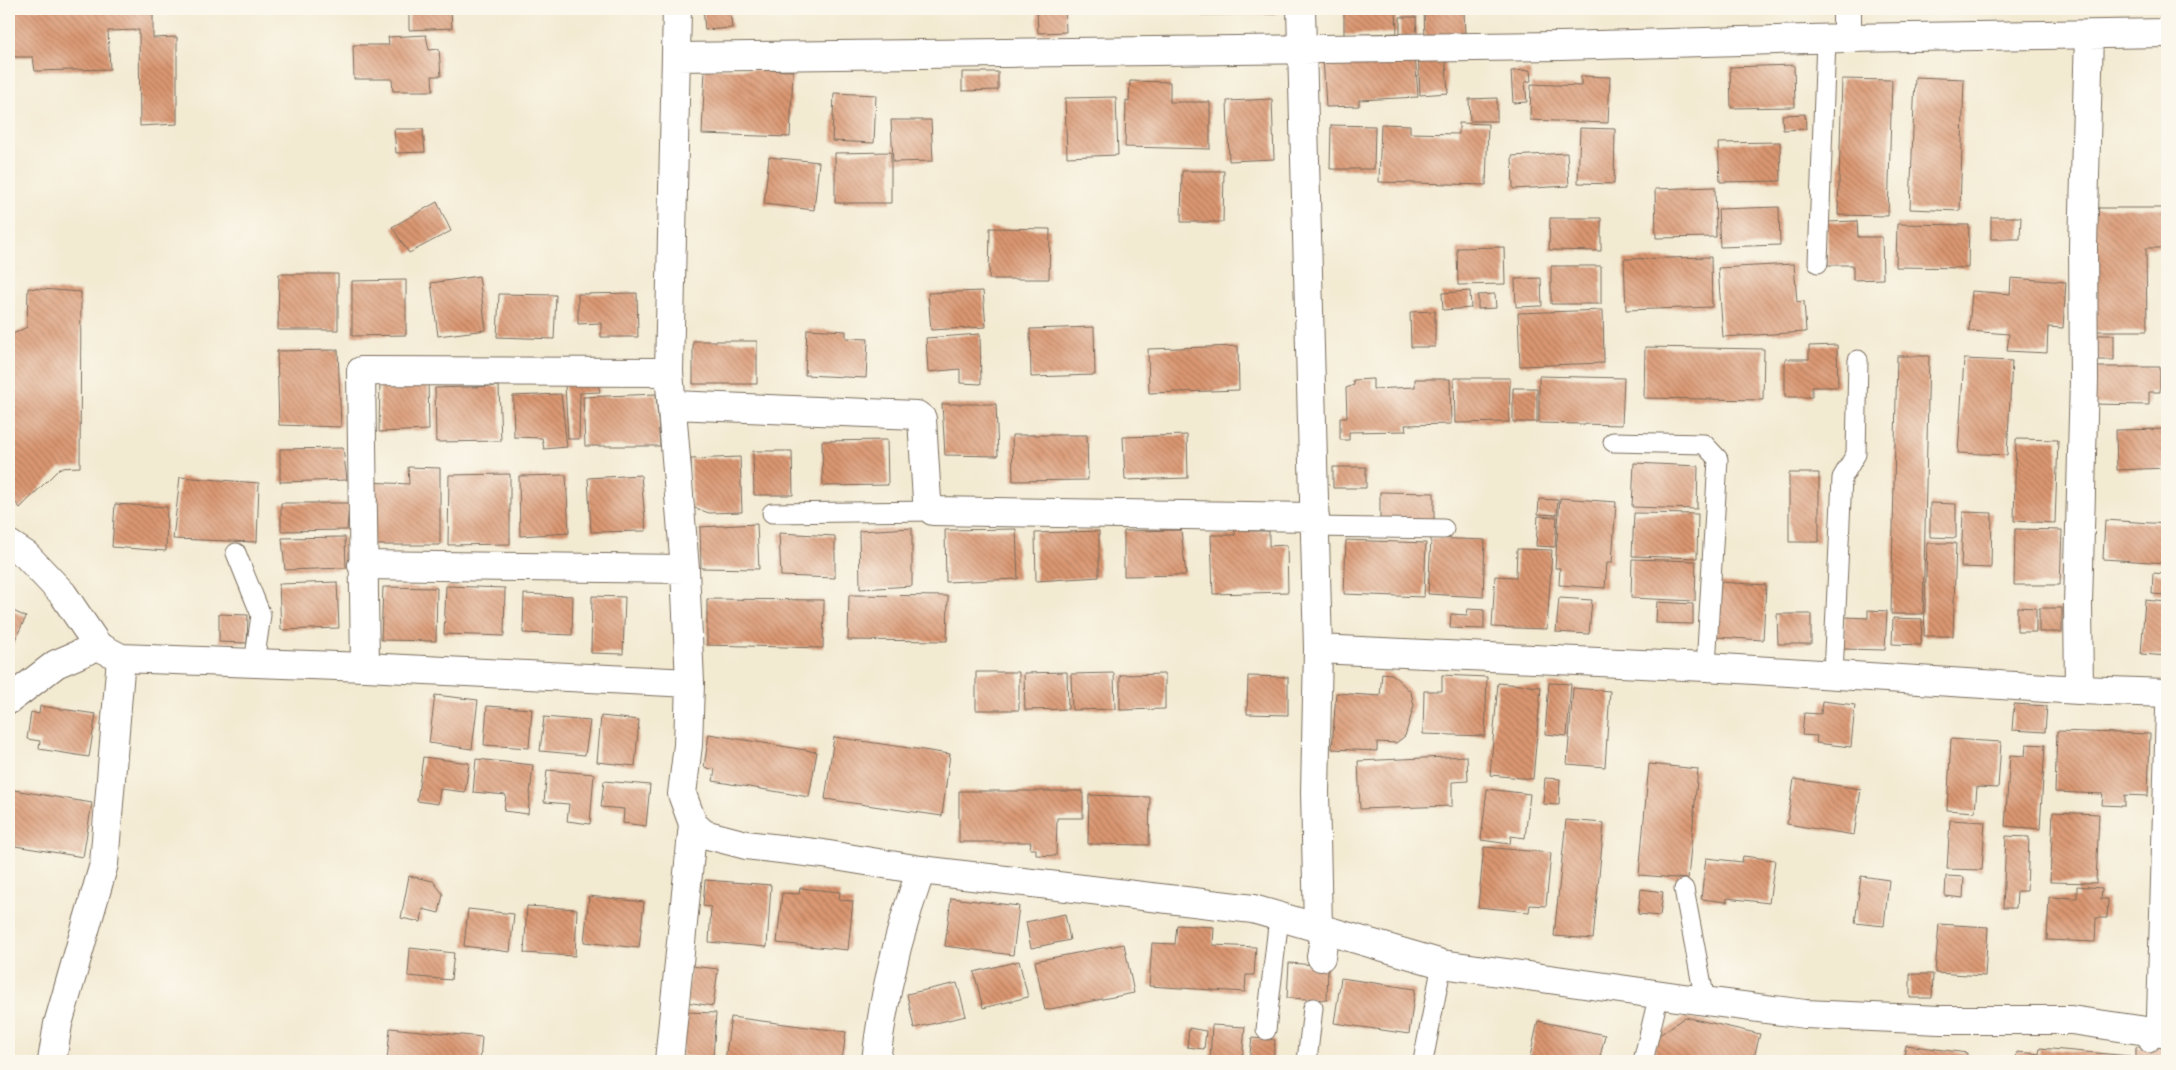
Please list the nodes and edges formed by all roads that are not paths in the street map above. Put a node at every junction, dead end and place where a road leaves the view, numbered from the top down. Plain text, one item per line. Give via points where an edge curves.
1 (676, 9) edge
2 (1301, 9) edge
3 (1847, 9) edge
4 (2167, 33) edge
5 (2089, 35) junction
6 (1837, 38) junction
7 (1302, 50) junction
8 (677, 57) junction
9 (1818, 263) dead end
10 (1858, 360) dead end
11 (669, 372) junction
12 (673, 405) junction
13 (1613, 442) dead end
14 (933, 511) junction
15 (772, 512) dead end
16 (1315, 522) junction
17 (1444, 529) dead end
18 (9, 544) edge
19 (236, 553) dead end
20 (362, 565) junction
21 (685, 569) junction
22 (1318, 649) junction
23 (109, 652) junction
24 (254, 663) junction
25 (364, 667) junction
26 (1706, 667) junction
27 (1833, 675) junction
28 (690, 683) junction
29 (2079, 690) junction
30 (2167, 693) edge
31 (9, 700) edge
32 (693, 824) junction
33 (921, 870) junction
34 (1684, 890) dead end
35 (1279, 917) junction
36 (1321, 938) junction
37 (1442, 964) junction
38 (1659, 994) junction
39 (1705, 1001) junction
40 (1314, 1008) dead end
41 (1266, 1030) dead end
42 (2157, 1036) edge
43 (52, 1061) edge
44 (669, 1061) edge
45 (876, 1061) edge
46 (1307, 1061) edge
47 (1423, 1061) edge
48 (1642, 1061) edge

1 - 8 street
2 - 7 street
3 - 6 street
4 - 5 street
5 - 6 street
5 - 29 street via 2083,246
6 - 7 street
6 - 9 lane
7 - 8 street
7 - 16 street
8 - 11 street
10 - 27 lane via 1856,454 1842,478
11 - 12 street
11 - 20 street via 361,371
12 - 14 street via 917,415 922,419 927,500
12 - 21 street
13 - 26 lane via 1704,444 1718,459
14 - 15 lane
14 - 16 street
16 - 17 lane
16 - 22 street
18 - 23 street via 26,555 63,594
19 - 24 lane via 261,615
20 - 21 street
20 - 25 street
21 - 28 street
22 - 26 street
22 - 36 street via 1315,792
23 - 24 street
23 - 31 street via 56,664
23 - 43 street via 104,864 58,1024
24 - 25 street
25 - 28 street
26 - 27 street
27 - 29 street
28 - 32 street via 682,794
29 - 30 street
30 - 42 lane
32 - 33 street via 704,834 746,846 823,854
32 - 44 street
33 - 35 street via 1253,909
33 - 45 street via 910,901 880,1022
34 - 39 lane
35 - 36 street
35 - 41 lane
36 - 37 street
37 - 38 street
37 - 47 lane
38 - 39 street
38 - 48 lane
39 - 42 street via 1805,1014 1940,1020 2072,1020
40 - 46 lane

